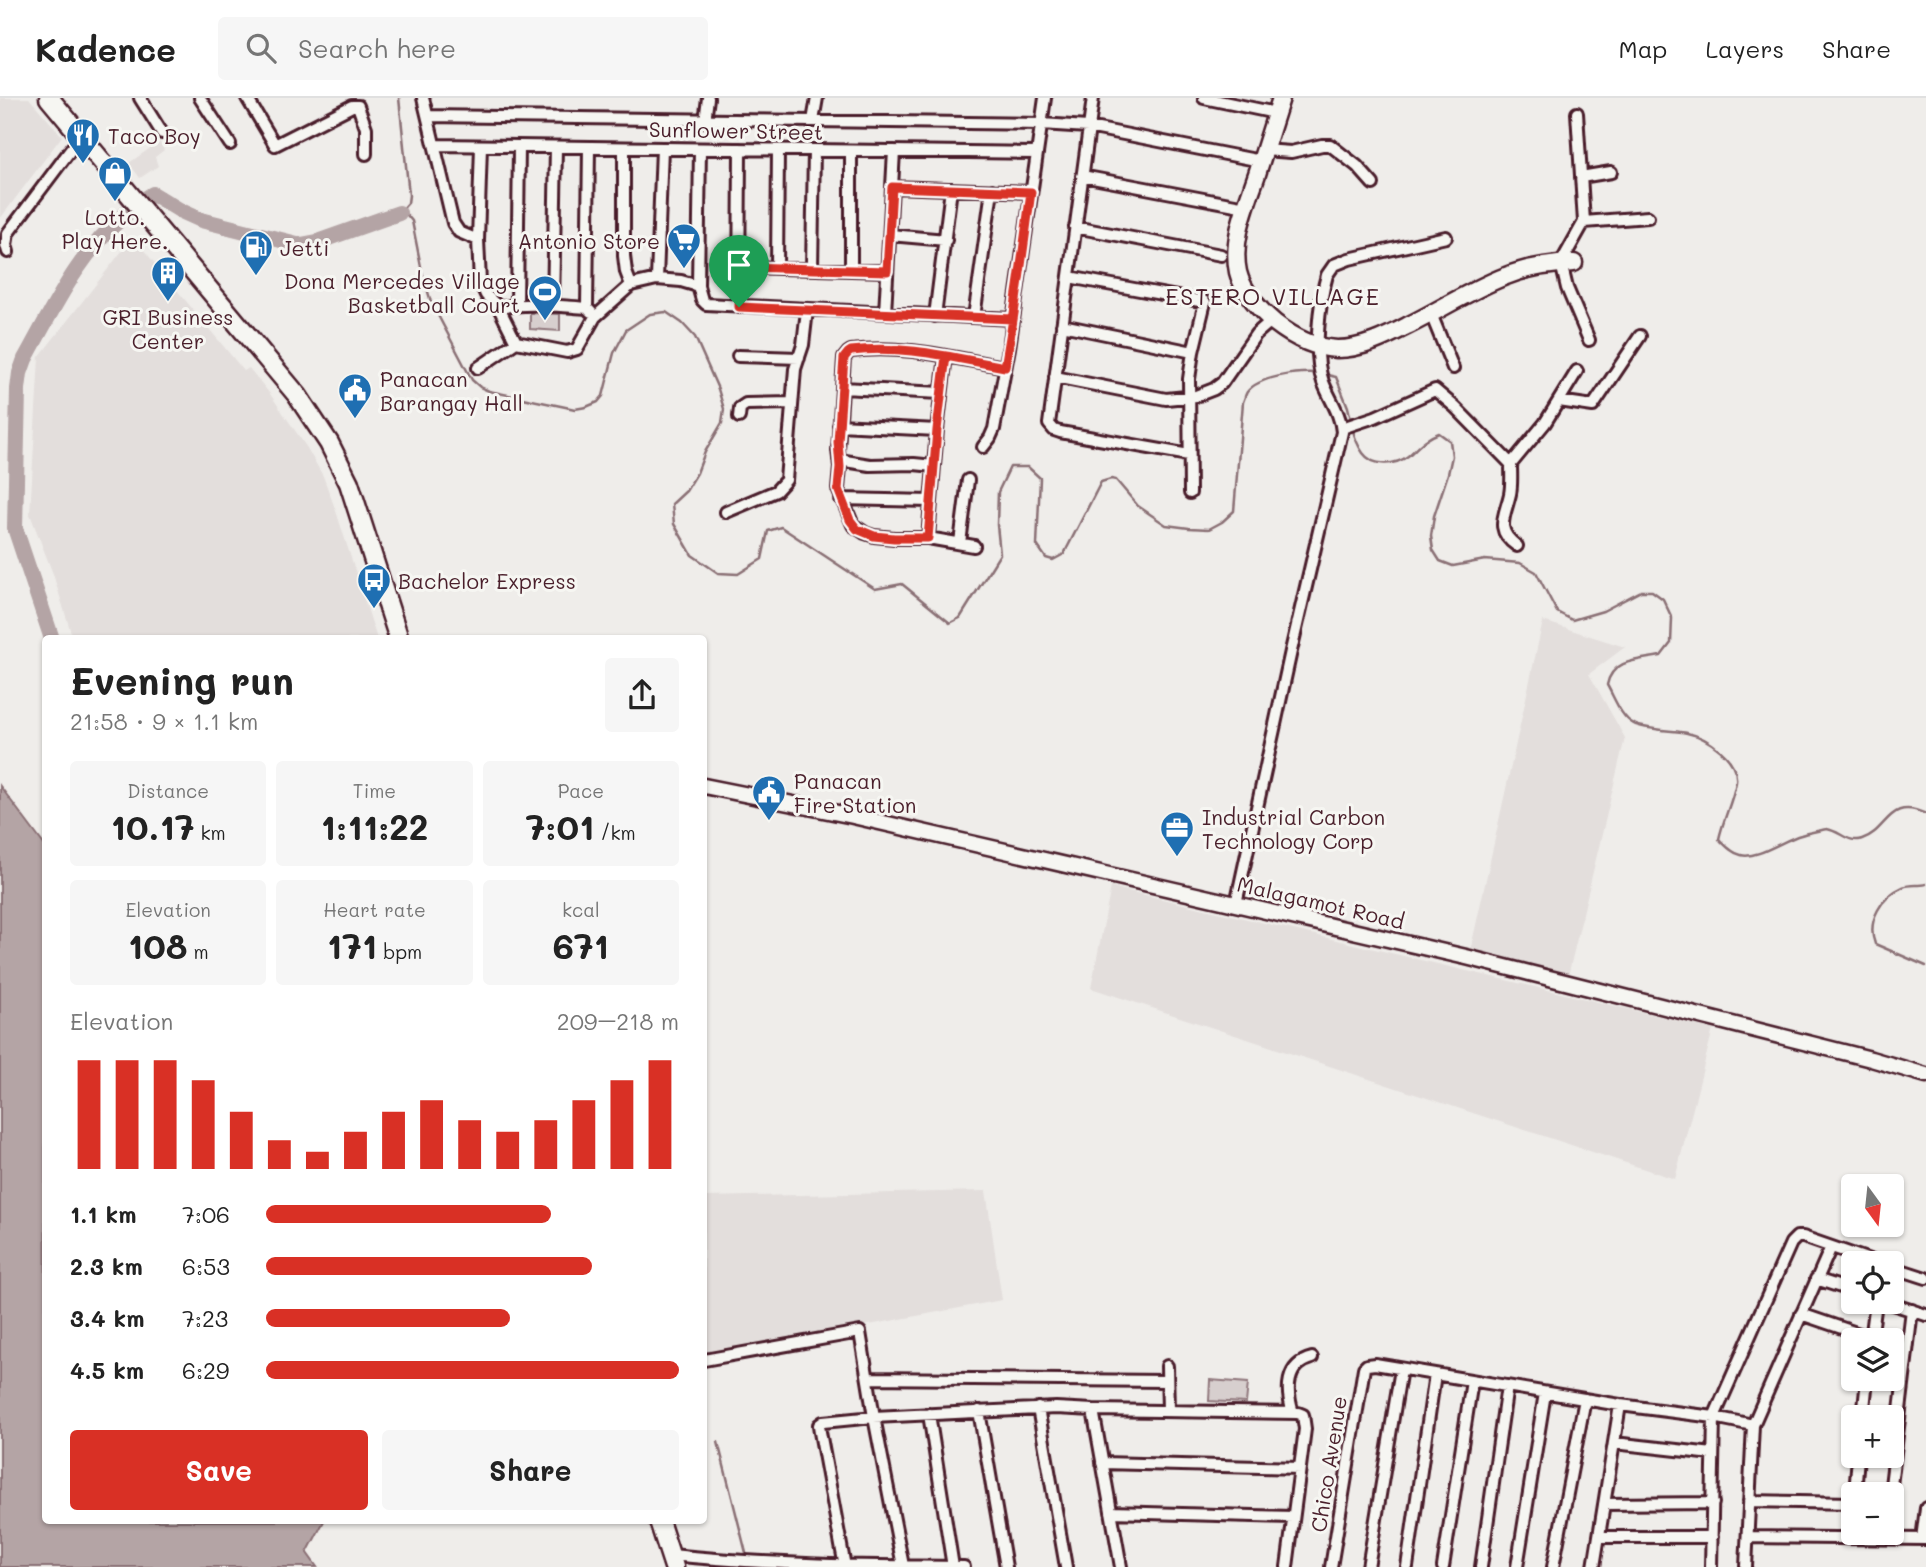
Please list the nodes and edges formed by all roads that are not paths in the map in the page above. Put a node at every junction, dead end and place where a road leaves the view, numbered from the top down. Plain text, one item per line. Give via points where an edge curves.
1 (49, 98) edge
2 (140, 98) edge
3 (200, 98) edge
4 (247, 98) edge
5 (423, 98) edge
6 (708, 98) edge
7 (817, 98) edge
8 (1045, 98) edge
9 (1093, 98) edge
10 (1204, 98) edge
11 (1279, 105) edge
12 (1577, 113) dead end
13 (428, 116) junction
14 (705, 121) junction
15 (813, 121) junction
16 (1041, 124) junction
17 (1088, 127) junction
18 (162, 133) dead end
19 (82, 137) junction
20 (230, 144) dead end
21 (435, 145) junction
22 (481, 146) junction
23 (519, 147) junction
24 (556, 147) junction
25 (589, 147) junction
26 (624, 148) junction
27 (662, 148) junction
28 (700, 149) junction
29 (740, 149) junction
30 (778, 150) junction
31 (814, 150) junction
32 (851, 151) junction
33 (894, 151) junction
34 (1036, 153) junction
35 (366, 154) dead end
36 (1262, 156) junction
37 (1611, 172) dead end
38 (1082, 176) junction
39 (1581, 177) junction
40 (1373, 184) dead end
41 (892, 187) junction
42 (951, 189) junction
43 (992, 190) junction
44 (1031, 192) junction
45 (1246, 207) junction
46 (1648, 217) dead end
47 (1584, 222) junction
48 (1075, 227) junction
49 (890, 235) junction
50 (1446, 237) dead end
51 (478, 240) junction
52 (946, 240) junction
53 (8, 252) dead end
54 (1221, 255) dead end
55 (1567, 263) junction
56 (741, 267) junction
57 (777, 268) junction
58 (813, 268) junction
59 (851, 270) junction
60 (887, 271) junction
61 (1069, 277) junction
62 (657, 279) junction
63 (631, 285) junction
64 (698, 286) junction
65 (517, 304) junction
66 (553, 306) junction
67 (739, 307) junction
68 (499, 308) junction
69 (587, 308) junction
70 (807, 310) junction
71 (885, 313) junction
72 (1431, 314) junction
73 (935, 316) junction
74 (595, 317) junction
75 (974, 317) junction
76 (1013, 319) junction
77 (1272, 320) junction
78 (1062, 325) junction
79 (1640, 336) dead end
80 (1589, 340) dead end
81 (516, 342) junction
82 (1317, 346) junction
83 (1193, 352) junction
84 (738, 356) dead end
85 (946, 356) junction
86 (799, 358) junction
87 (1005, 367) junction
88 (478, 368) dead end
89 (1453, 368) dead end
90 (1577, 371) dead end
91 (1055, 377) junction
92 (842, 388) junction
93 (941, 393) junction
94 (1188, 397) junction
95 (1559, 401) junction
96 (792, 403) junction
97 (739, 417) dead end
98 (839, 425) junction
99 (1344, 427) junction
100 (937, 430) junction
101 (983, 447) dead end
102 (1189, 456) junction
103 (839, 460) junction
104 (1511, 464) junction
105 (934, 466) junction
106 (968, 480) dead end
107 (1190, 493) dead end
108 (841, 499) junction
109 (931, 501) junction
110 (726, 512) dead end
111 (928, 538) junction
112 (960, 543) junction
113 (974, 546) dead end
114 (1517, 546) dead end
115 (398, 635) edge
116 (707, 787) edge
117 (1236, 904) junction
118 (1926, 1075) edge
119 (1831, 1247) junction
120 (1843, 1251) edge
121 (1904, 1271) edge
122 (1926, 1278) edge
123 (1816, 1279) junction
124 (1841, 1287) edge
125 (1904, 1308) edge
126 (1912, 1310) junction
127 (1801, 1314) junction
128 (1926, 1315) edge
129 (1841, 1328) edge
130 (1312, 1358) dead end
131 (707, 1359) edge
132 (1167, 1366) dead end
133 (1401, 1368) junction
134 (1435, 1374) junction
135 (868, 1378) junction
136 (1167, 1381) junction
137 (1472, 1381) junction
138 (1507, 1386) junction
139 (1545, 1393) junction
140 (1585, 1399) junction
141 (1620, 1405) junction
142 (1038, 1408) junction
143 (1093, 1410) junction
144 (979, 1411) junction
145 (1168, 1411) junction
146 (1293, 1413) junction
147 (929, 1414) junction
148 (874, 1417) junction
149 (1714, 1418) junction
150 (1753, 1425) junction
151 (1614, 1443) junction
152 (1713, 1454) junction
153 (1102, 1463) junction
154 (1300, 1468) junction
155 (1891, 1482) edge
156 (1749, 1501) junction
157 (1713, 1503) junction
158 (1841, 1503) edge
159 (1604, 1504) junction
160 (1926, 1508) edge
161 (1111, 1512) junction
162 (1293, 1517) junction
163 (660, 1524) edge
164 (1599, 1536) junction
165 (1712, 1537) junction
166 (1748, 1537) junction
167 (1904, 1537) edge
168 (1841, 1538) edge
169 (1924, 1539) edge
170 (672, 1561) edge
171 (903, 1566) edge
172 (845, 1567) edge
173 (953, 1567) edge
174 (964, 1567) edge
175 (1006, 1567) edge
176 (1066, 1567) edge
177 (1121, 1567) edge
178 (1287, 1567) edge
179 (1331, 1567) edge
180 (1368, 1567) edge
181 (1407, 1567) edge
182 (1443, 1567) edge
183 (1481, 1567) edge
184 (1517, 1567) edge
185 (1553, 1567) edge
186 (1594, 1567) edge
187 (1711, 1567) edge
188 (1746, 1567) edge

1 - 19 highway
2 - 18 street
3 - 20 street
4 - 35 street via 275,145 358,106 366,128
5 - 13 street
6 - 14 street
7 - 15 street
8 - 16 street
9 - 17 street
10 - 11 street
11 - 36 main road
12 - 39 street
13 - 14 street
13 - 21 street
14 - 15 street
15 - 16 street
16 - 17 street
16 - 34 street
17 - 36 street
17 - 38 street
19 - 53 street via 8,233
19 - 115 highway via 297,395 329,443 357,503
21 - 22 street, Sunflower Street
21 - 51 street via 453,223 459,232
22 - 23 street, Sunflower Street
22 - 51 street
23 - 24 street, Sunflower Street
23 - 65 street
24 - 25 street, Sunflower Street
24 - 66 street
25 - 26 street, Sunflower Street
25 - 69 street
26 - 27 street, Sunflower Street
26 - 63 street via 624,256
27 - 28 street, Sunflower Street
27 - 62 street
28 - 29 street, Sunflower Street
28 - 64 street
29 - 30 street, Sunflower Street
29 - 56 street
30 - 31 street, Sunflower Street
30 - 57 street
31 - 32 street, Sunflower Street
31 - 58 street
32 - 33 street, Sunflower Street
32 - 59 street
33 - 34 street, Sunflower Street
33 - 41 street
34 - 44 street
36 - 40 street via 1330,145
36 - 45 main road
37 - 39 street
38 - 45 street
38 - 48 street
39 - 47 street
41 - 42 street
41 - 49 street
42 - 43 street
42 - 52 street
43 - 44 street
43 - 75 street
44 - 76 street
45 - 77 main road via 1236,258 1239,274
46 - 47 street
47 - 55 street
48 - 54 street
48 - 61 street
49 - 52 street
49 - 60 street
50 - 82 street via 1359,256 1329,269
51 - 68 street via 480,282
52 - 73 street
55 - 72 main road via 1506,276
55 - 80 street via 1567,288
56 - 57 street
56 - 67 street
57 - 58 street
58 - 59 street
59 - 60 street
60 - 71 street
61 - 78 street
61 - 83 street via 1205,302
62 - 63 street
62 - 64 street
63 - 74 street
64 - 67 street via 706,304
65 - 66 street
65 - 68 street
66 - 69 street
67 - 70 street
68 - 81 street
69 - 74 street
70 - 71 street
70 - 86 street
71 - 73 street
72 - 82 main road via 1362,346
72 - 89 street
73 - 75 street
74 - 81 street via 573,352
75 - 76 street
76 - 87 street
77 - 82 main road
77 - 94 street via 1256,334 1219,386
78 - 83 street
78 - 91 street
79 - 95 street via 1593,406
81 - 88 street
82 - 99 street via 1320,374
83 - 94 street
84 - 86 street
85 - 87 street
85 - 92 street via 851,351 844,358
85 - 93 street
86 - 96 street
87 - 101 street via 994,429
90 - 95 street
91 - 94 street via 1166,399
91 - 102 street via 1049,421 1054,430
92 - 93 street
92 - 98 street
93 - 100 street
94 - 102 street
95 - 104 street
96 - 97 street via 746,404
96 - 110 street via 788,472 782,486
98 - 100 street
98 - 103 street
99 - 104 street via 1435,390
99 - 117 street
100 - 105 street
102 - 107 street
103 - 105 street
103 - 108 street
104 - 114 street via 1510,494 1502,523 1505,535
105 - 109 street
106 - 112 street
108 - 109 street
108 - 111 street via 853,526 865,533
109 - 111 street
111 - 112 street
112 - 113 street
116 - 117 street, Malagamot Road
117 - 118 street, Malagamot Road via 1611,993
119 - 120 street
119 - 123 street
119 - 149 street via 1803,1237 1791,1243
121 - 122 street
123 - 124 street
123 - 127 street
125 - 126 street
126 - 128 street
126 - 155 street
127 - 129 street
127 - 150 street
130 - 146 street via 1294,1368 1288,1391
131 - 135 street via 860,1332
132 - 136 street
133 - 134 street
133 - 179 street, Chico Avenue via 1371,1364 1364,1368
133 - 180 street
134 - 137 street
134 - 181 street
135 - 136 street
135 - 148 street
136 - 145 street
137 - 138 street
137 - 182 street
138 - 139 street
138 - 183 street
139 - 140 street
139 - 184 street
140 - 141 street
140 - 185 street
141 - 149 street
141 - 151 street
142 - 143 street
142 - 144 street
142 - 176 street
143 - 145 street
143 - 153 street
144 - 147 street
144 - 175 street
145 - 146 street
146 - 154 street via 1301,1413 1305,1420
147 - 148 street
147 - 173 street
148 - 171 street
148 - 172 street via 819,1425
149 - 150 street
149 - 152 street
150 - 156 street
151 - 152 street
151 - 159 street
152 - 157 street
153 - 154 street
153 - 161 street
154 - 162 street
156 - 158 street
156 - 166 street
157 - 159 street
157 - 165 street
159 - 164 street
160 - 169 street
161 - 162 street
161 - 177 street
162 - 178 street
163 - 170 highway
164 - 165 street
164 - 186 street
165 - 187 street
166 - 168 street
166 - 188 street
167 - 169 street
170 - 172 street
171 - 172 street
171 - 173 street
173 - 174 street

